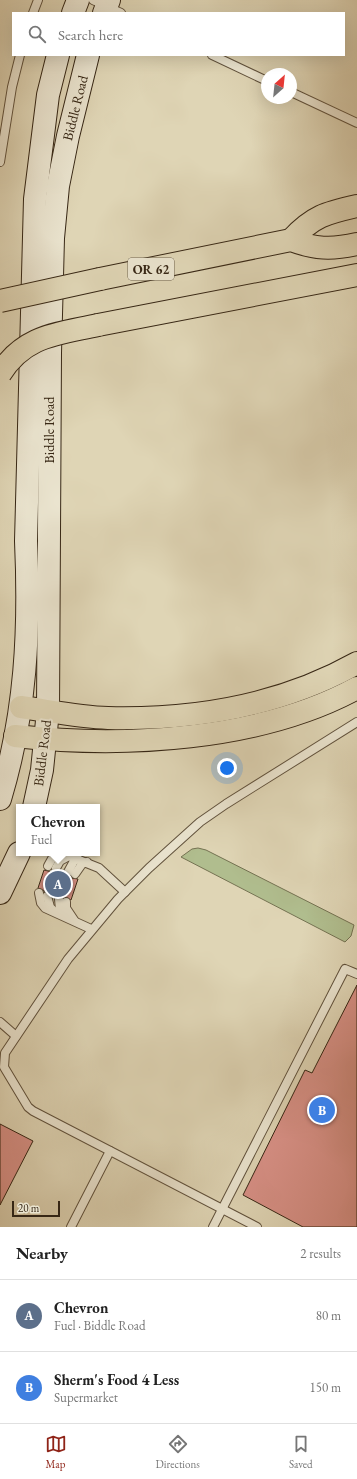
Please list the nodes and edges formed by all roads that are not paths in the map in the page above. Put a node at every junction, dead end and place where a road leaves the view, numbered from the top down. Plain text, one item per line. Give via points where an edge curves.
1 (38, 0) edge
2 (78, 0) edge
3 (33, 12) edge
4 (73, 12) edge
5 (20, 56) edge
6 (58, 56) edge
7 (88, 56) edge
8 (214, 56) edge
9 (261, 78) edge
10 (297, 95) edge
11 (357, 123) edge
12 (0, 162) edge
13 (357, 206) edge
14 (291, 240) junction
15 (357, 244) edge
16 (357, 275) edge
17 (0, 300) edge
18 (0, 374) edge
19 (357, 663) edge
20 (357, 688) edge
21 (21, 707) junction
22 (48, 711) junction
23 (357, 722) edge
24 (15, 736) junction
25 (45, 740) junction
26 (0, 799) edge
27 (35, 804) edge
28 (18, 856) edge
29 (55, 856) edge
30 (69, 856) edge
31 (78, 859) junction
32 (86, 862) junction
33 (52, 867) dead end
34 (125, 892) junction
35 (0, 893) edge
36 (39, 893) dead end
37 (47, 896) dead end
38 (55, 912) junction
39 (65, 917) junction
40 (77, 922) junction
41 (91, 929) junction
42 (357, 974) edge
43 (0, 1022) edge
44 (16, 1036) junction
45 (110, 1151) junction
46 (222, 1209) junction
47 (71, 1227) edge
48 (213, 1227) edge
49 (257, 1227) edge

1 - 3 lane
2 - 4 main road
5 - 12 lane
6 - 21 main road, Biddle Road via 48,94 35,198 26,541 28,603
7 - 22 main road, Biddle Road via 66,143 58,186 53,238
8 - 9 lane
10 - 11 lane
13 - 14 highway via 326,213 305,224
14 - 15 highway via 311,247 337,248
14 - 17 highway, OR 62, bridge
16 - 18 highway, bridge via 42,337 17,352
19 - 22 highway via 313,685 282,696 200,714 108,718
20 - 25 highway via 314,708 283,718 217,733 138,740
21 - 22 highway
21 - 24 main road, Biddle Road
22 - 25 main road, Biddle Road
23 - 34 lane via 200,822
24 - 25 highway
24 - 26 main road, Biddle Road
25 - 27 main road, Biddle Road
28 - 35 main road
29 - 33 lane
30 - 31 lane
31 - 32 lane
31 - 32 lane via 74,861 71,873
32 - 34 lane via 99,868
34 - 41 lane
36 - 38 lane via 45,908
37 - 38 lane via 50,907
38 - 39 lane
39 - 40 lane
39 - 40 lane via 60,910 62,900 69,915
40 - 41 lane
41 - 44 lane
42 - 46 lane via 345,969
43 - 44 lane
44 - 45 lane via 5,1053 4,1067 28,1107
45 - 46 lane
45 - 47 lane
46 - 48 lane
46 - 49 lane

